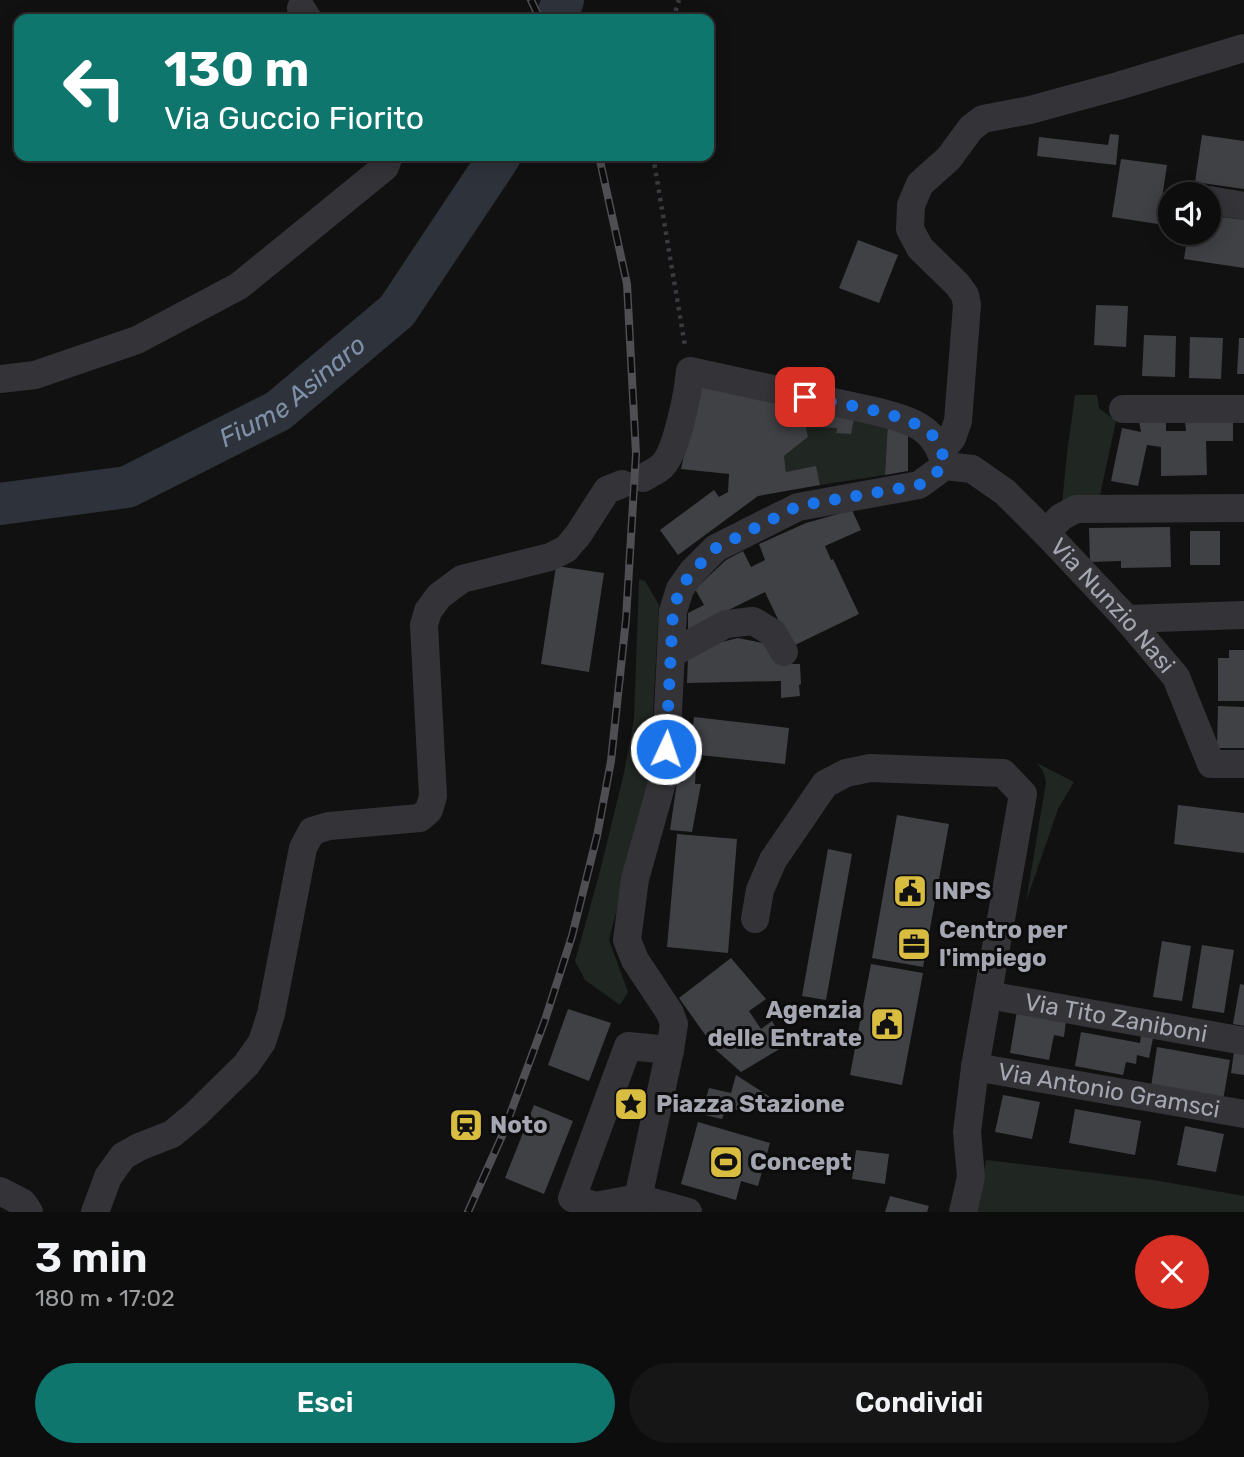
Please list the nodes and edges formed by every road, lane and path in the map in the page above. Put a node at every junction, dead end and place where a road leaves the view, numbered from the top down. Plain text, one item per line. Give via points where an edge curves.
1 (1244, 48) edge
2 (387, 161) edge
3 (654, 161) edge
4 (1221, 202) edge
5 (1244, 205) edge
6 (690, 371) junction
7 (0, 379) edge
8 (1123, 409) dead end
9 (1244, 409) edge
10 (944, 458) junction
11 (1244, 508) edge
12 (1046, 533) junction
13 (1244, 615) edge
14 (1127, 619) junction
15 (784, 652) dead end
16 (671, 654) junction
17 (1244, 764) edge
18 (755, 919) dead end
19 (988, 995) junction
20 (1244, 1041) edge
21 (670, 1050) junction
22 (975, 1067) junction
23 (1244, 1114) edge
24 (0, 1191) edge
25 (637, 1205) edge
26 (29, 1212) edge
27 (95, 1212) edge
28 (688, 1212) edge
29 (963, 1212) edge

1 - 10 street via 1055,104 983,119 920,184 911,205 910,229 920,248 957,284 967,305 958,421
2 - 7 street via 239,286 137,340 35,374
3 - 6 path
4 - 5 street
6 - 10 street via 908,420 932,435
6 - 27 street via 673,447 663,466 607,490 566,550 461,579 428,611 424,625 433,796 429,810 420,818 313,831 303,848 262,1042 246,1065 195,1115 172,1133 123,1156 108,1177
8 - 9 street
10 - 12 street, Via Nunzio Nasi via 972,469 1005,492
10 - 16 street via 919,485 798,506 716,548 680,589 673,611
11 - 12 street via 1076,509
12 - 14 street, Via Nunzio Nasi
13 - 14 street
14 - 17 street, Via Nunzio Nasi via 1176,677 1211,764
15 - 16 street via 773,634 753,621 726,624
16 - 21 street via 665,772 635,879 627,940 670,1013 674,1024
18 - 19 street via 760,890 773,860 825,785 870,768 1003,773 1023,794
19 - 20 street, Via Tito Zaniboni
19 - 22 street
21 - 25 street
21 - 25 street via 628,1046 572,1198 595,1206
22 - 23 street, Via Antonio Gramsci
22 - 29 street via 967,1132 971,1177
24 - 26 street via 23,1203
25 - 28 street

